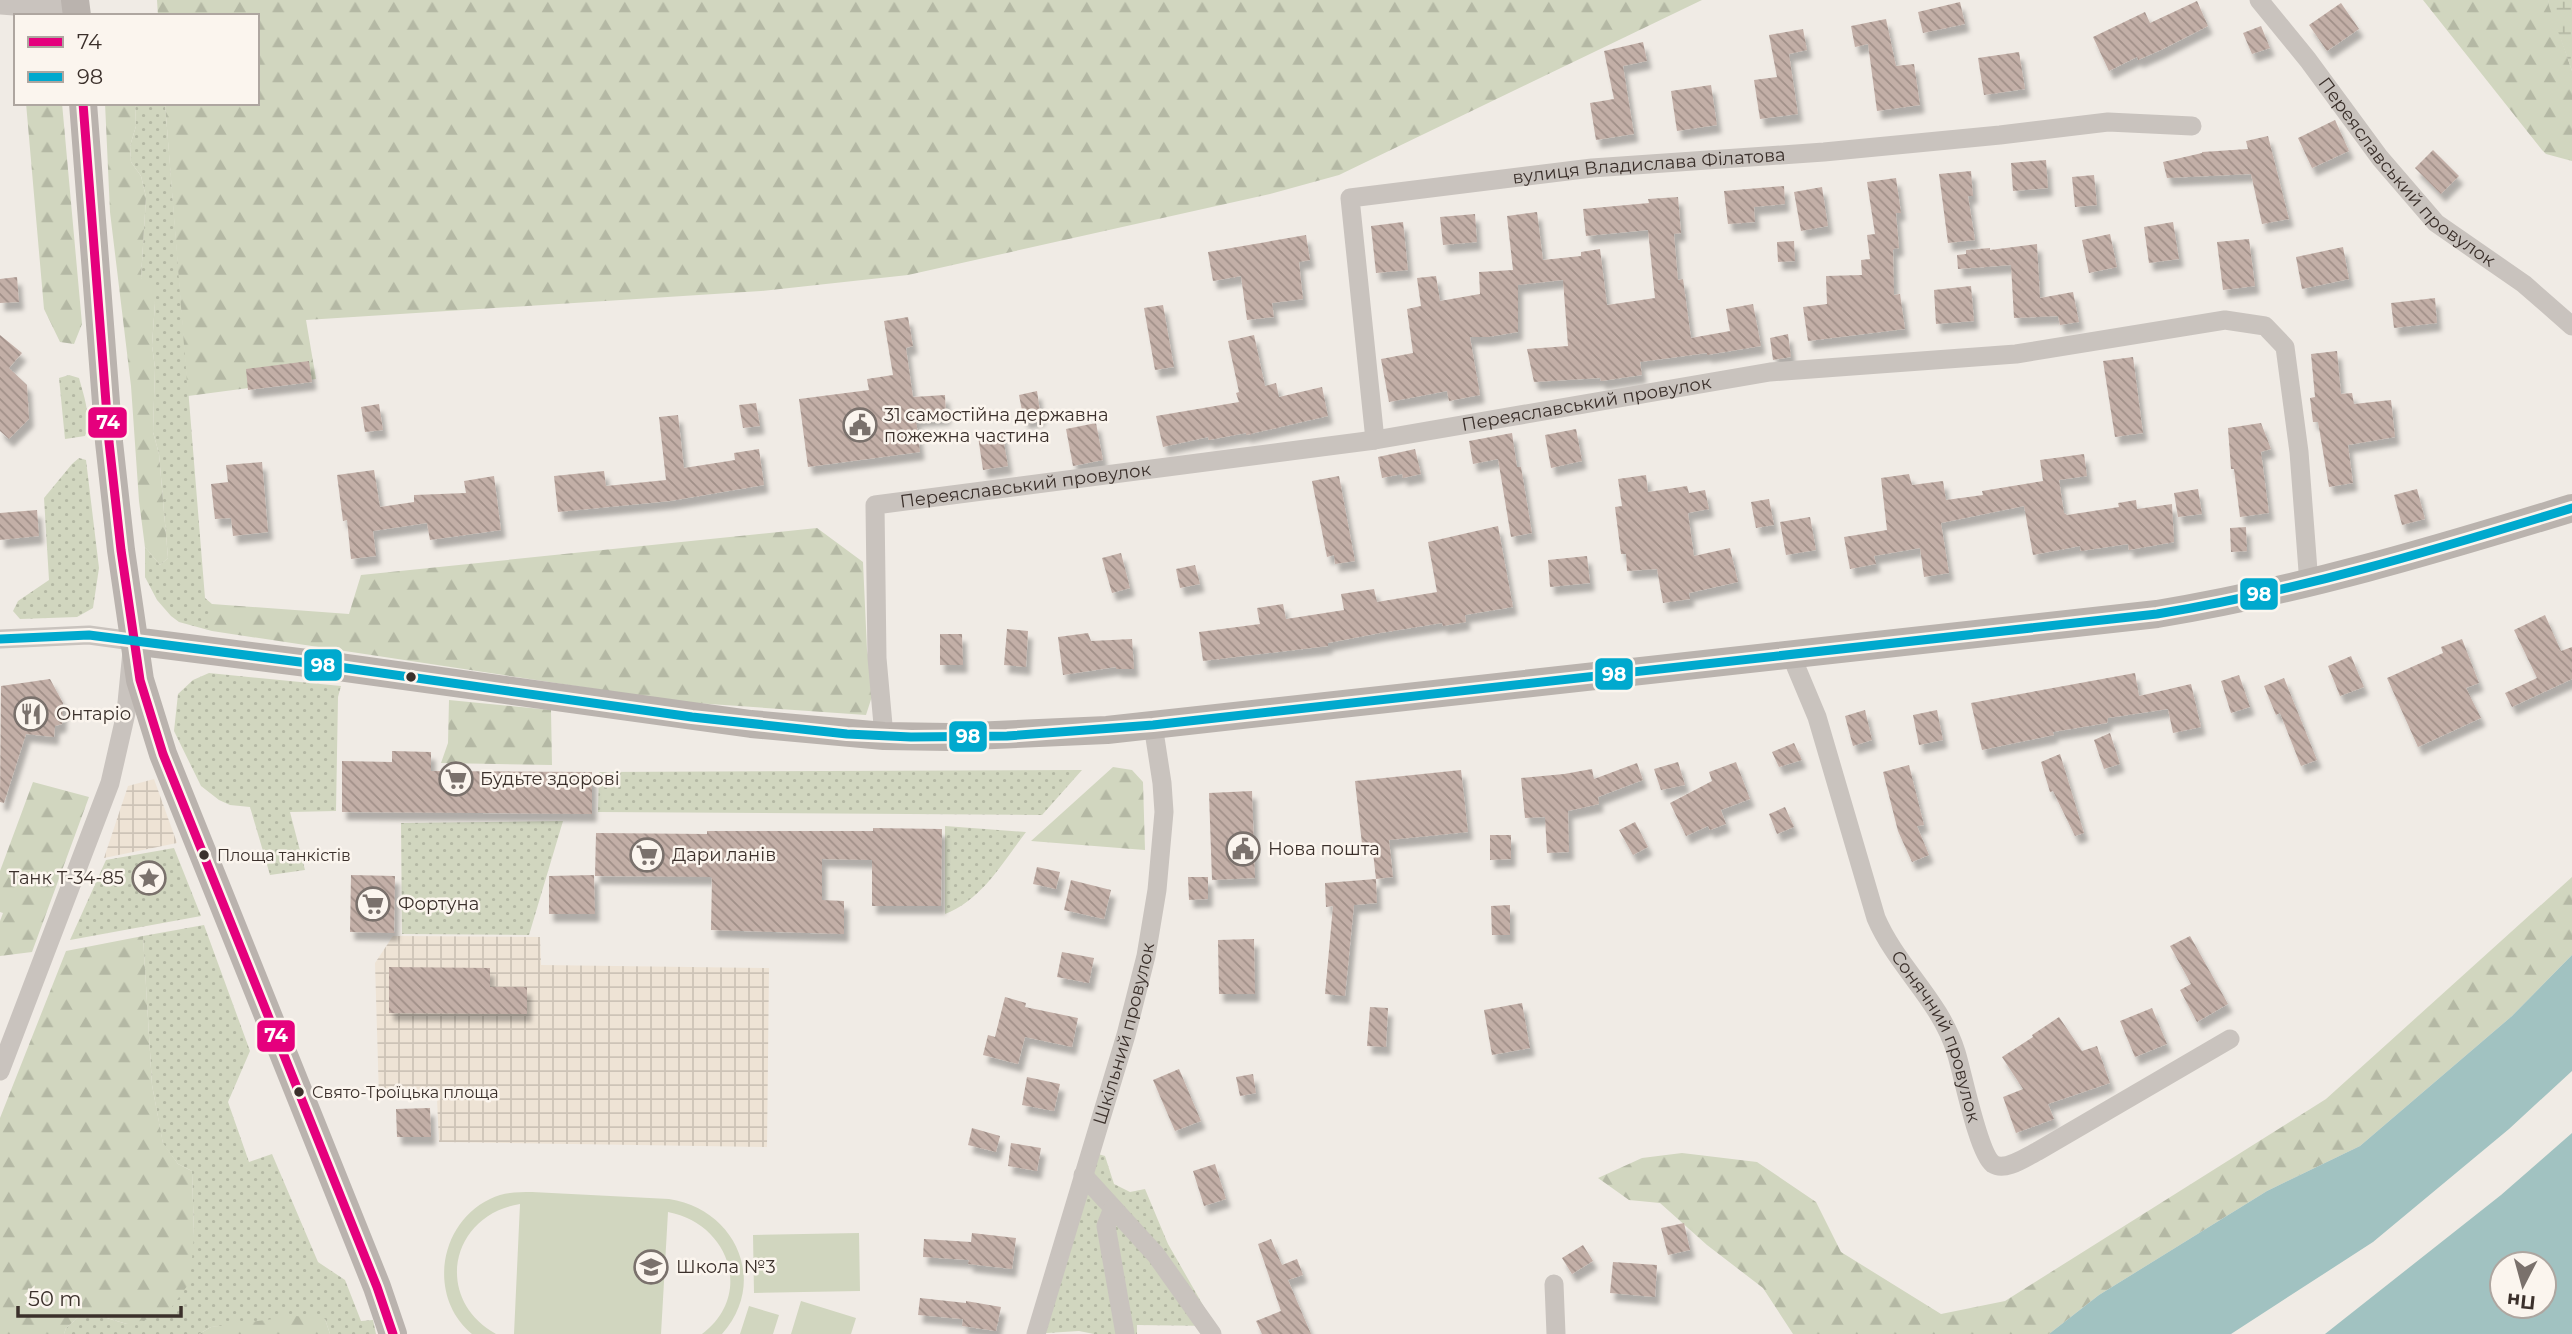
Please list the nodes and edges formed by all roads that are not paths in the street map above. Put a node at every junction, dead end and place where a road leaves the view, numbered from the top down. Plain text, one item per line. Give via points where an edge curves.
1 (2259, 0) edge
2 (0, 5) edge
3 (76, 6) edge
4 (83, 105) edge
5 (2192, 126) dead end
6 (2572, 326) edge
7 (1375, 440) junction
8 (2572, 509) edge
9 (2309, 584) junction
10 (0, 639) edge
11 (132, 642) junction
12 (1791, 655) junction
13 (1153, 725) junction
14 (884, 736) junction
15 (2230, 1039) dead end
16 (0, 1071) edge
17 (1083, 1175) junction
18 (1113, 1208) junction
19 (1554, 1284) dead end
20 (393, 1334) edge
21 (1036, 1334) edge
22 (1125, 1334) edge
23 (1212, 1334) edge
24 (1556, 1334) edge

1 - 6 street, Переяславський провулок via 2436,223 2524,284
2 - 3 street
4 - 11 main road via 109,442
5 - 7 street, вулиця Владислава Філатова via 2108,122 1824,152 1592,168 1350,198
7 - 9 street, Переяславський провулок via 1770,373 2016,354 2225,320 2238,322 2265,327 2285,346
7 - 14 street, Переяславський провулок via 874,505 877,658
8 - 9 main road
9 - 12 main road via 2157,614
10 - 11 street via 89,635
11 - 14 main road via 678,715
11 - 16 street via 127,713 110,783
11 - 20 main road via 163,754
12 - 13 main road
12 - 15 street, Сонячний провулок via 1817,717 1876,918 1944,1022 1981,1142 1992,1163 2008,1165 2038,1151
13 - 14 main road via 1007,736
13 - 17 street, Шкільний провулок via 1164,812 1155,904 1139,989
17 - 18 street
17 - 21 street, Шкільний провулок
18 - 22 street via 1106,1226
18 - 23 street via 1166,1268
19 - 24 street

